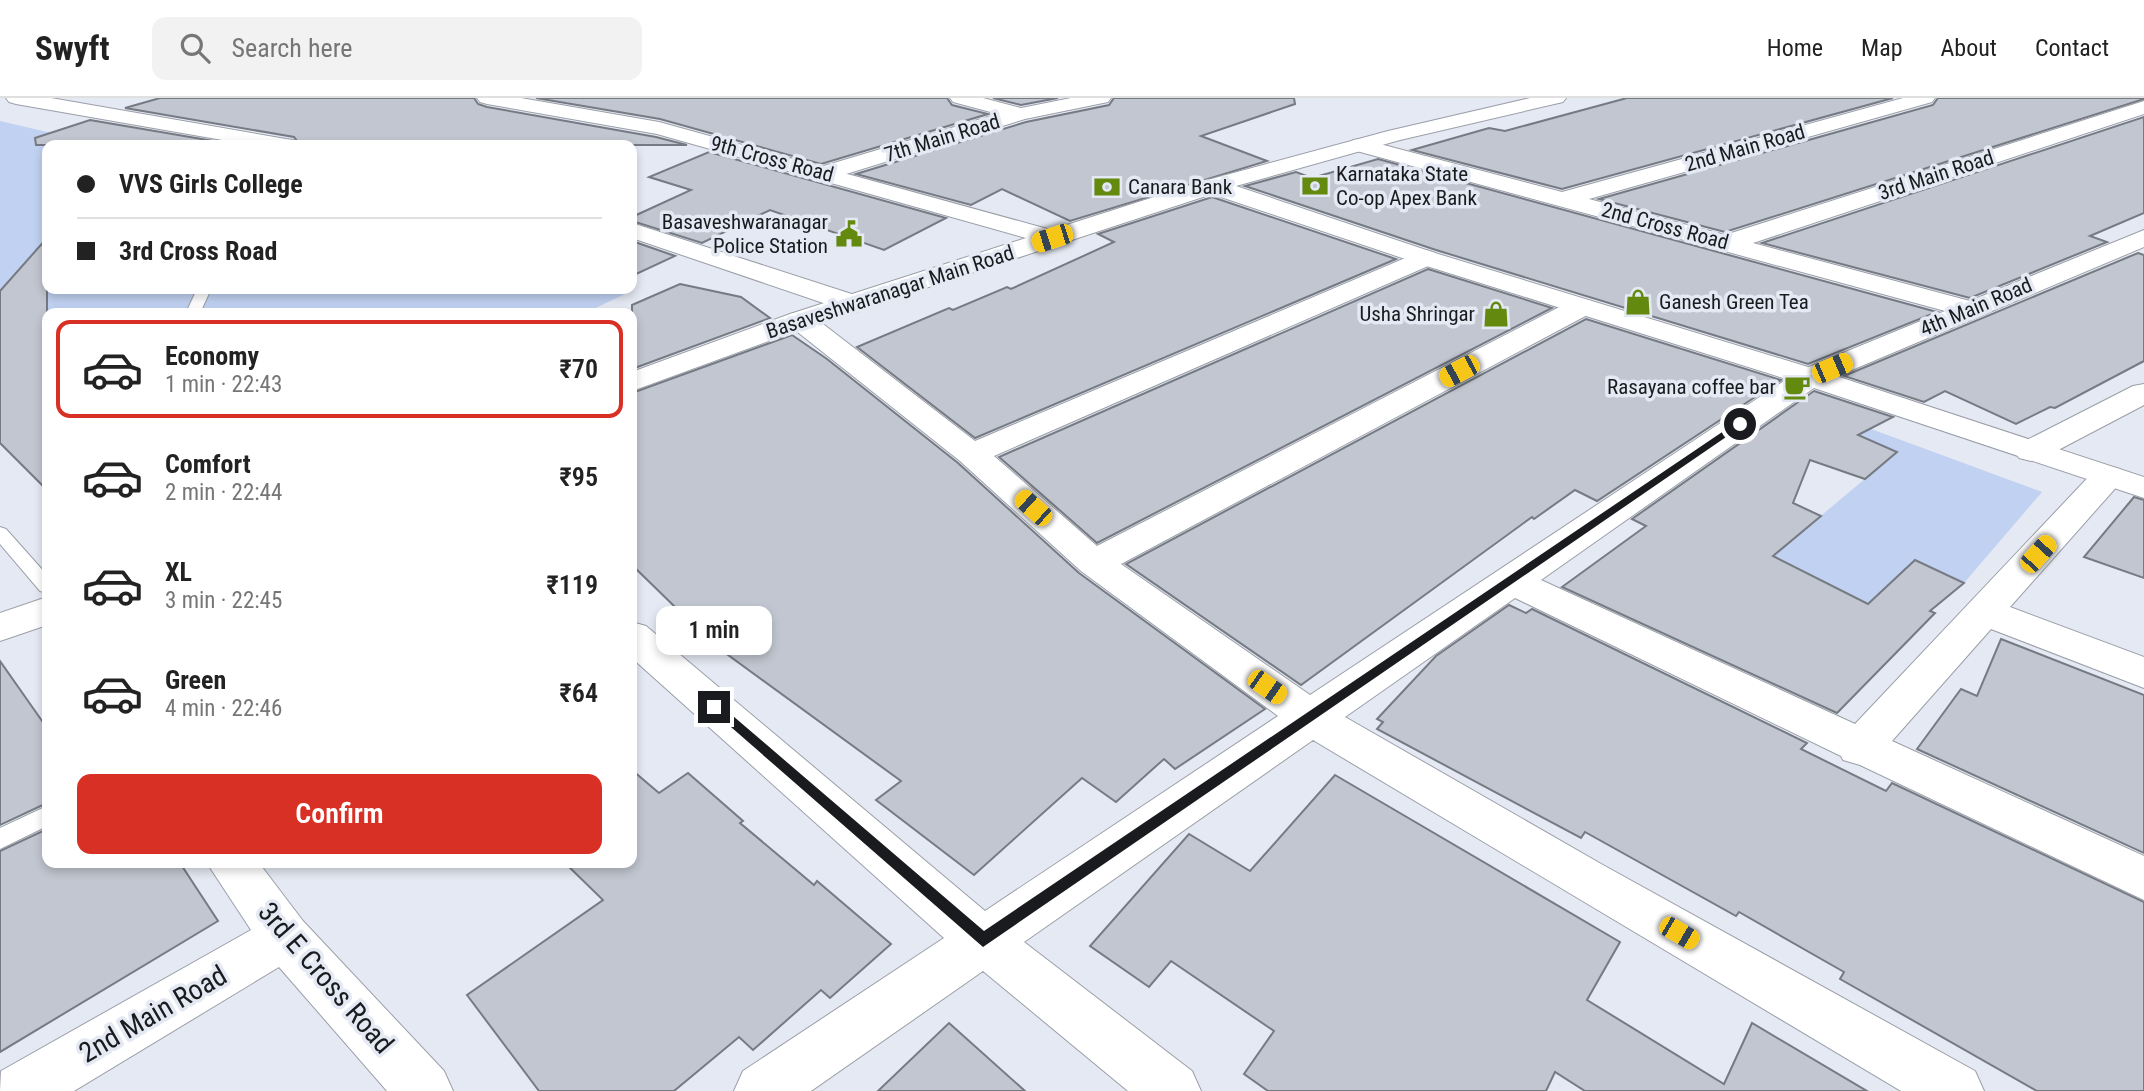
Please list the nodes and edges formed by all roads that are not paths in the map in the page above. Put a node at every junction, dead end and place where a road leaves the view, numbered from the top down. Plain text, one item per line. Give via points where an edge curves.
1 (16, 98) edge
2 (133, 98) edge
3 (487, 98) edge
4 (960, 98) edge
5 (1101, 98) edge
6 (1556, 98) edge
7 (1925, 98) edge
8 (2144, 107) edge
9 (97, 111) junction
10 (1021, 114) junction
11 (258, 140) edge
12 (1361, 145) junction
13 (825, 173) junction
14 (1212, 186) junction
15 (1564, 199) junction
16 (637, 232) edge
17 (1052, 238) junction
18 (2144, 239) edge
19 (1727, 243) junction
20 (1426, 258) junction
21 (854, 304) junction
22 (1581, 307) junction
23 (1969, 309) junction
24 (800, 320) junction
25 (1810, 377) junction
26 (637, 380) edge
27 (2144, 393) edge
28 (2031, 451) junction
29 (972, 454) junction
30 (2126, 482) edge
31 (0, 533) edge
32 (1094, 563) junction
33 (1509, 580) junction
34 (42, 581) edge
35 (42, 612) edge
36 (1985, 612) junction
37 (0, 628) edge
38 (637, 640) edge
39 (2144, 673) edge
40 (1311, 718) junction
41 (1859, 748) junction
42 (42, 818) edge
43 (0, 839) edge
44 (235, 868) edge
45 (2144, 879) edge
46 (285, 937) junction
47 (983, 940) junction
48 (21, 1091) edge
49 (424, 1091) edge
50 (763, 1091) edge
51 (1172, 1091) edge
52 (1955, 1091) edge

1 - 9 street
2 - 9 street
3 - 13 street, 9th Cross Road via 659,128
4 - 10 street
5 - 10 street, 7th Main Road
6 - 12 street, Basaveshwaranagar Main Road
7 - 15 street, 2nd Main Road
8 - 19 street, 3rd Main Road
9 - 11 street
10 - 13 street, 7th Main Road
12 - 14 street, Basaveshwaranagar Main Road
12 - 15 street, 2nd Cross Road
13 - 17 street, 9th Cross Road
14 - 17 street, Basaveshwaranagar Main Road
14 - 20 street
15 - 19 street, 2nd Cross Road
16 - 21 street
17 - 21 street, Basaveshwaranagar Main Road
18 - 23 street, 4th Main Road
19 - 23 street, 2nd Cross Road
20 - 22 street
20 - 29 street
21 - 24 street, Basaveshwaranagar Main Road
22 - 25 street
22 - 32 street
23 - 25 street, 4th Main Road
24 - 26 street, Basaveshwaranagar Main Road
24 - 29 street
25 - 28 street
25 - 33 street, 4th Main Road
27 - 28 street
28 - 30 street
29 - 32 street
30 - 36 street
31 - 34 lane
32 - 40 street
33 - 40 street, 4th Main Road
33 - 41 street
35 - 37 street
36 - 39 street
36 - 41 street
38 - 47 street
40 - 47 street, 4th Main Road
40 - 52 street
41 - 45 street
42 - 43 lane
44 - 46 street, 3rd E Cross Road
46 - 48 street, 2nd Main Road
46 - 49 street, 3rd E Cross Road
47 - 50 street, 4th Main Road
47 - 51 street

